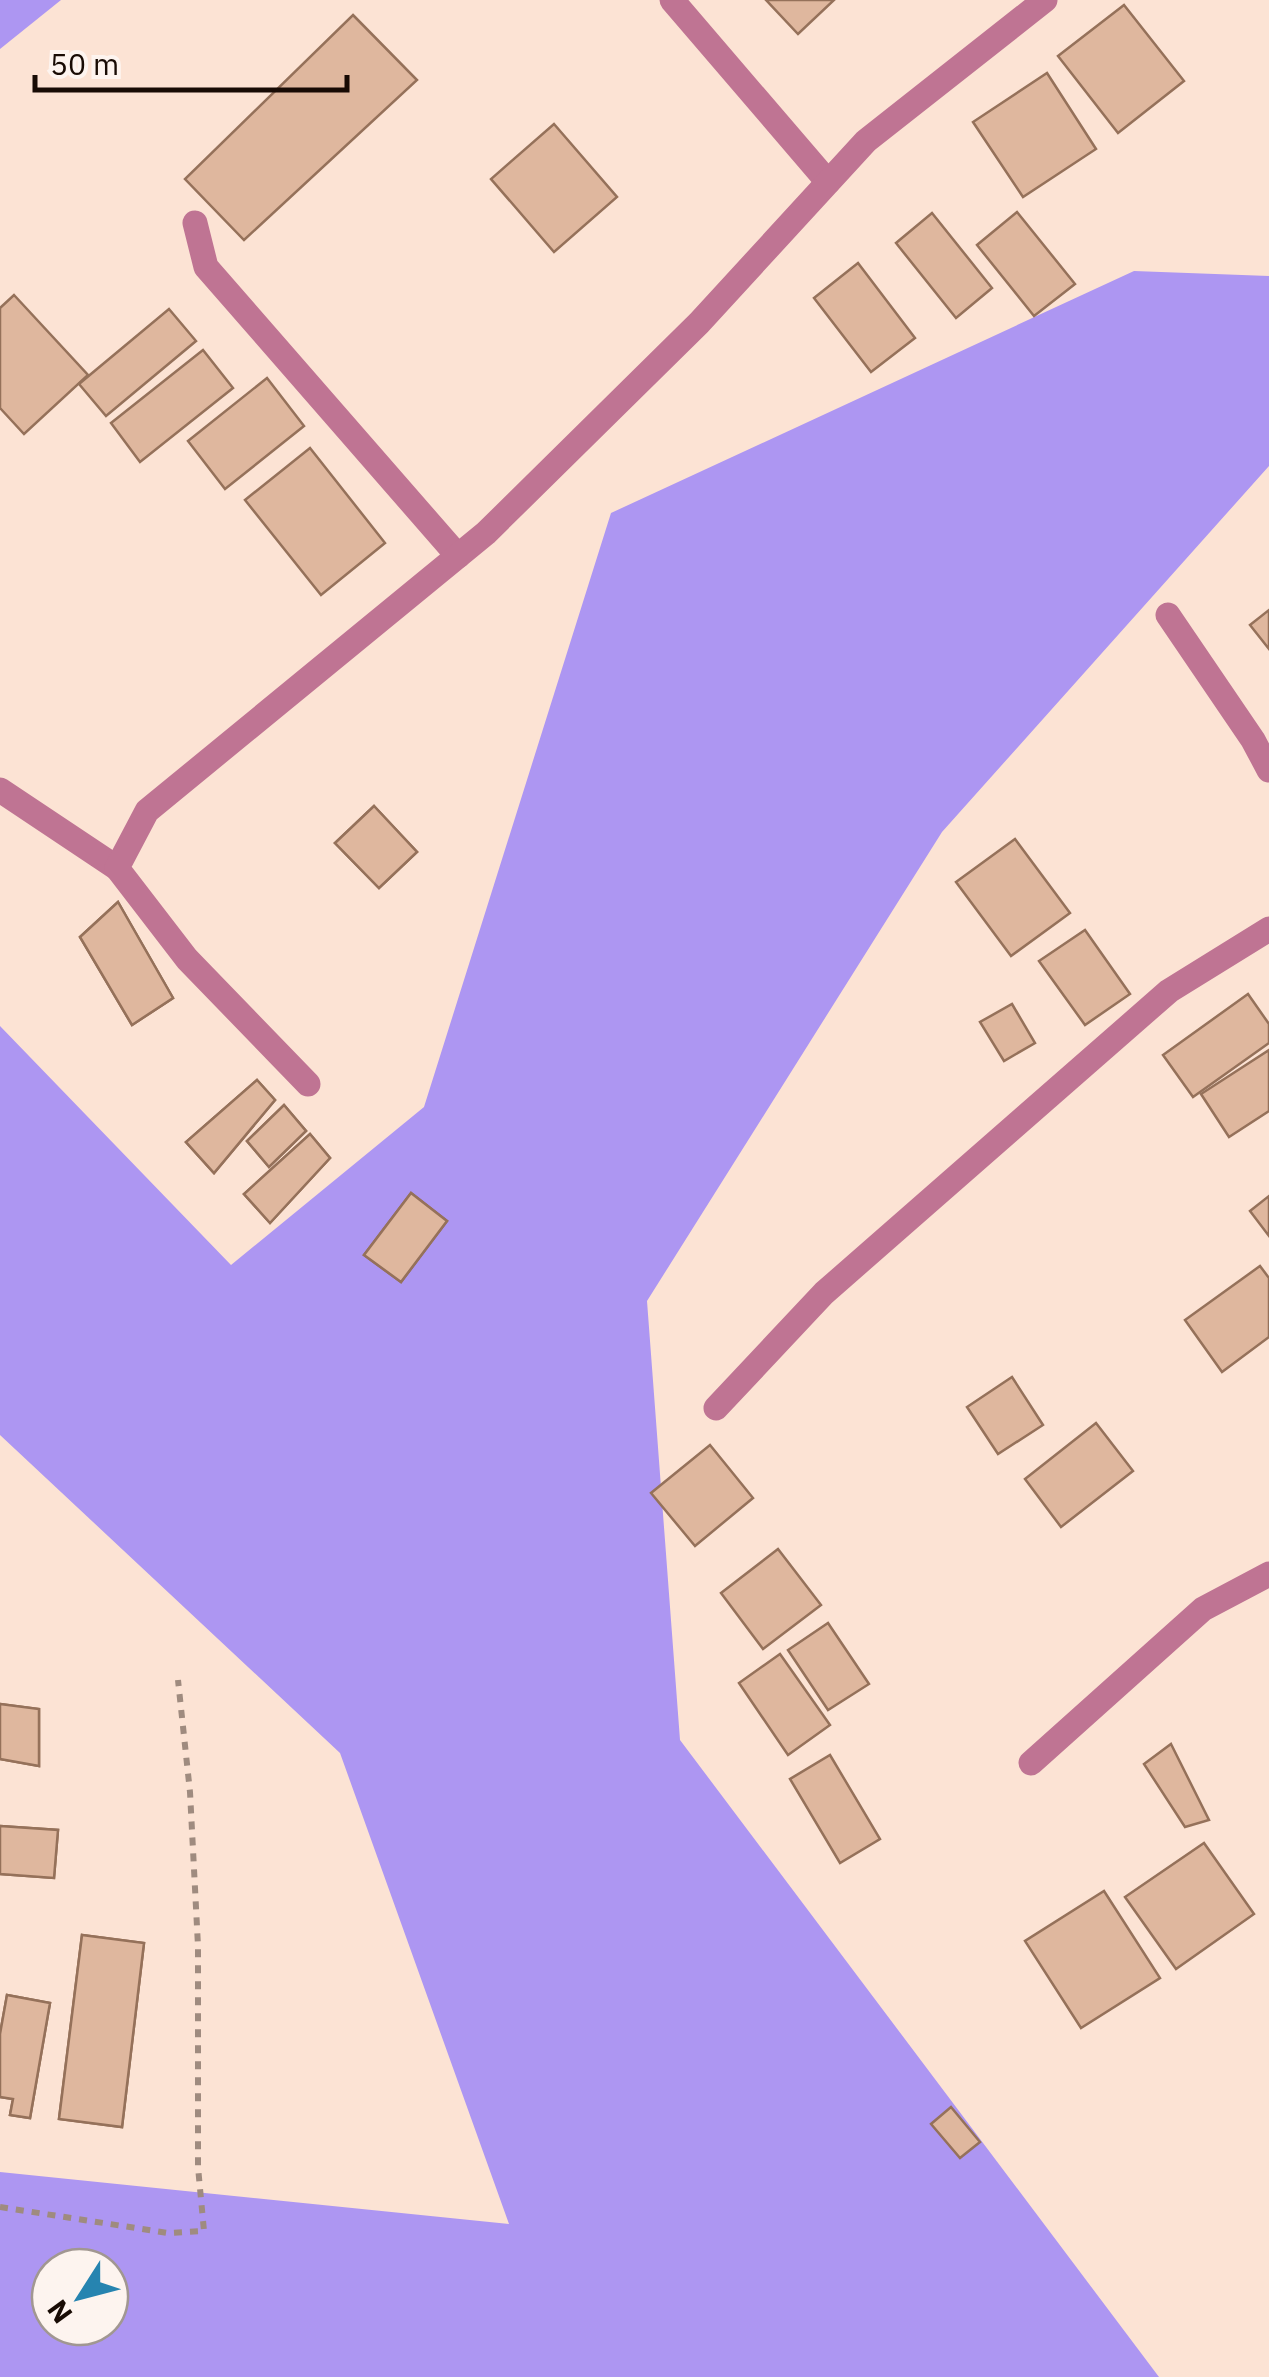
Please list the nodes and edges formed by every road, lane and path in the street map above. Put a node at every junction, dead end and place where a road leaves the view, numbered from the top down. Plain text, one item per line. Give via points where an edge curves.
1 (672, 0) edge
2 (1044, 0) edge
3 (828, 182) junction
4 (196, 223) dead end
5 (458, 556) junction
6 (1168, 615) dead end
7 (1269, 770) edge
8 (0, 790) edge
9 (117, 868) junction
10 (1269, 929) edge
11 (308, 1084) dead end
12 (716, 1408) dead end
13 (1269, 1574) edge
14 (178, 1680) dead end
15 (1031, 1762) dead end
16 (0, 2207) edge

1 - 3 street
2 - 3 street via 866,141
3 - 5 street via 698,323
4 - 5 street via 206,267
5 - 9 street via 147,811
6 - 7 street
8 - 9 street
9 - 11 street via 187,959
10 - 12 street via 1169,992 824,1293
13 - 15 street via 1204,1609
14 - 16 path via 198,1946 204,2231 168,2233

